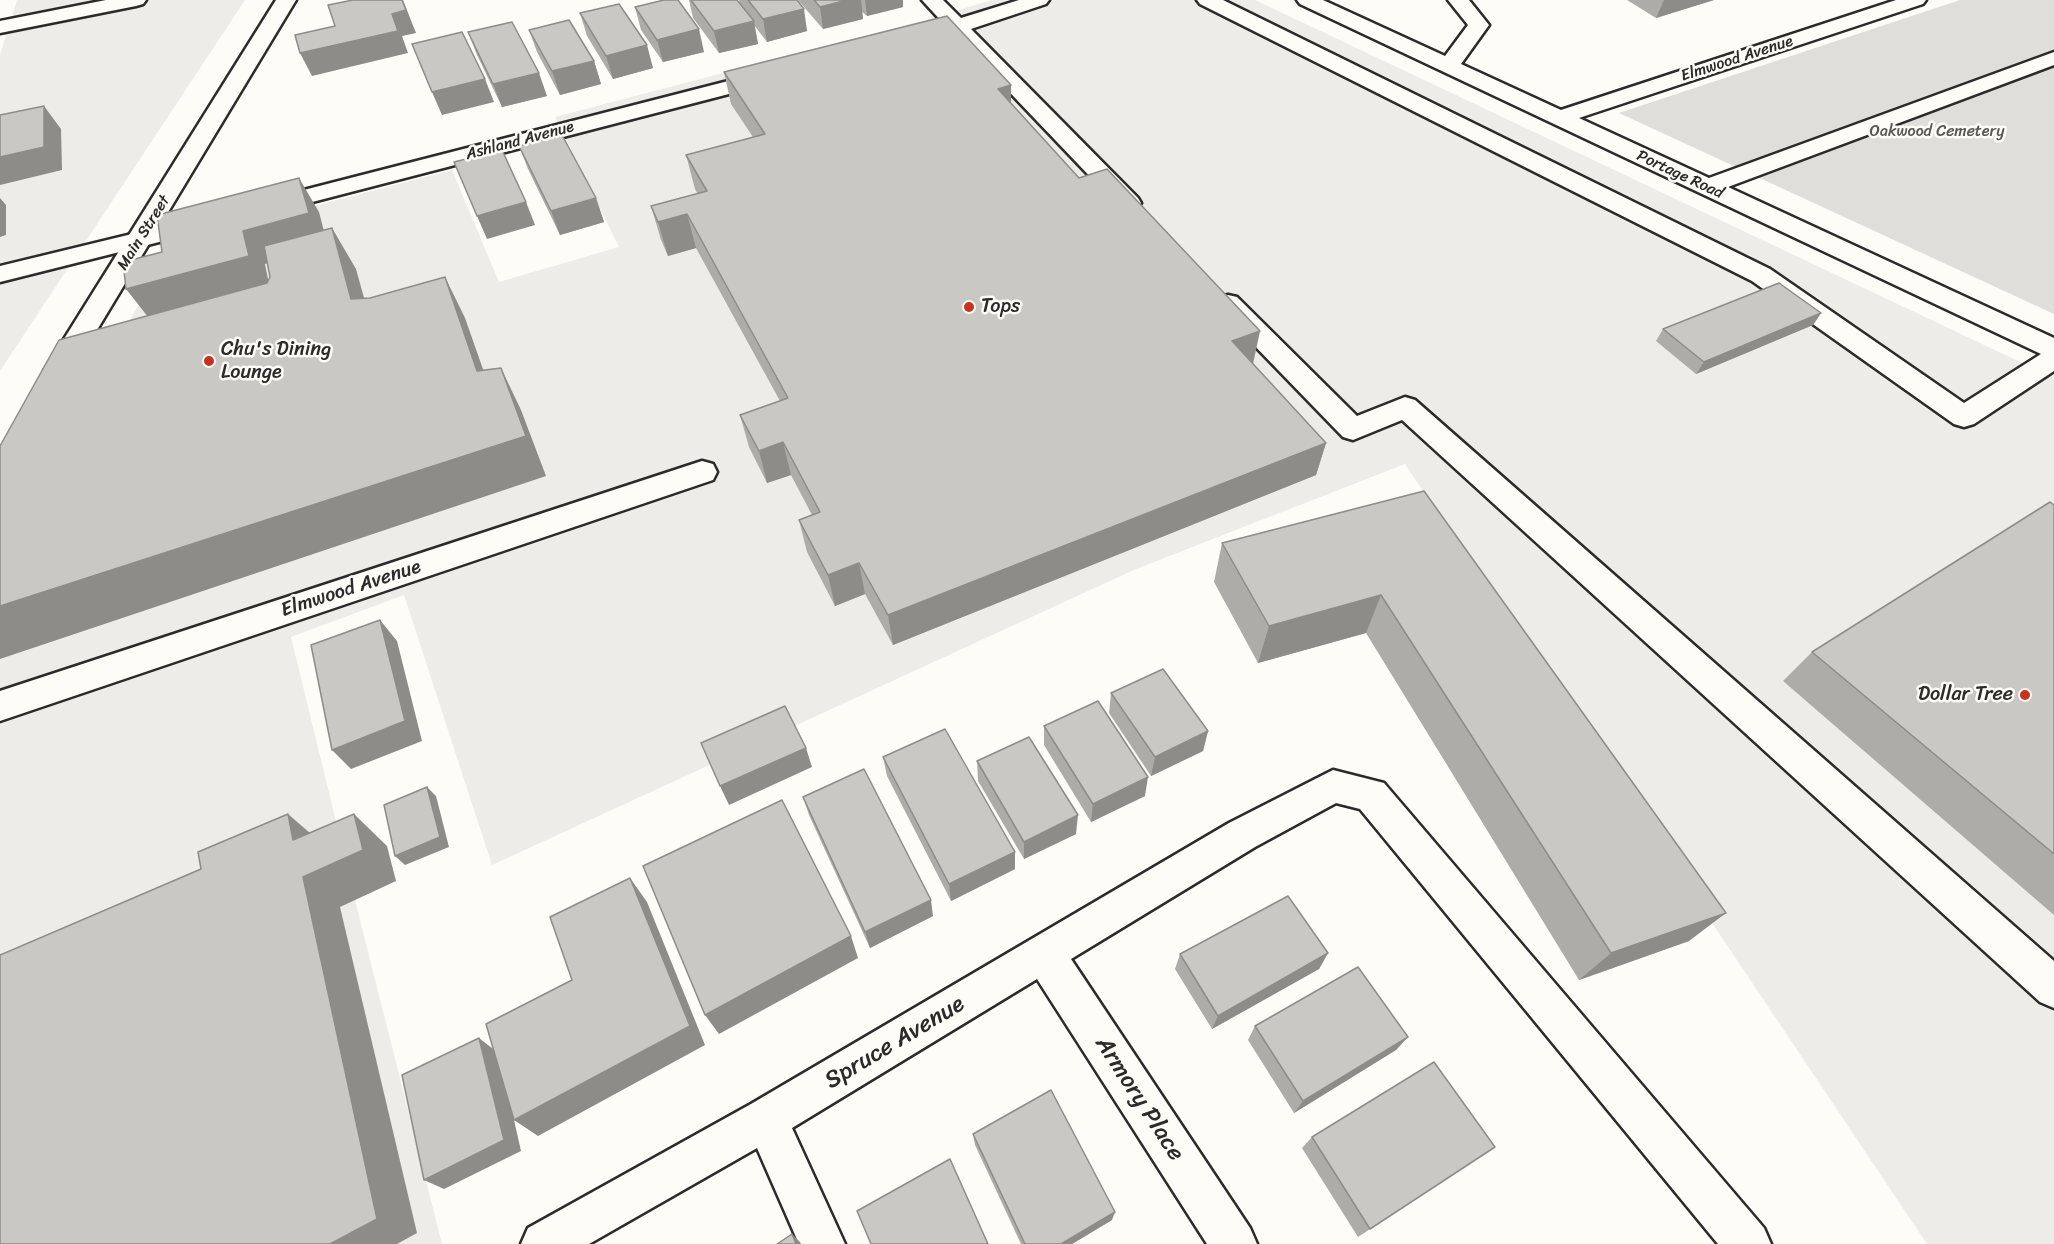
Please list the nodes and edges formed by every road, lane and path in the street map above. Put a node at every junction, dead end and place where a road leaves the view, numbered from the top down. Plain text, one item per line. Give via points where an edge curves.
1 (136, 0) edge
2 (286, 0) edge
3 (932, 0) edge
4 (1039, 0) edge
5 (1207, 0) edge
6 (1307, 0) edge
7 (1458, 0) edge
8 (1916, 0) edge
9 (0, 27) edge
10 (956, 28) junction
11 (911, 40) edge
12 (2054, 58) edge
13 (1448, 66) junction
14 (796, 70) edge
15 (1558, 118) junction
16 (1707, 187) junction
17 (243, 213) edge
18 (220, 219) edge
19 (1147, 221) edge
20 (140, 240) junction
21 (0, 274) edge
22 (1212, 287) edge
23 (2054, 349) edge
24 (2054, 358) edge
25 (42, 396) edge
26 (702, 472) dead end
27 (0, 706) edge
28 (1044, 954) junction
29 (2054, 988) edge
30 (766, 1119) junction
31 (544, 1244) edge
32 (822, 1244) edge
33 (1234, 1244) edge
34 (1748, 1244) edge

1 - 9 street
2 - 20 street, Main Street
3 - 10 street
4 - 10 street
5 - 24 street via 1761,275 1964,417
6 - 13 street, Portage Road
7 - 13 street via 1479,25
8 - 15 street, Elmwood Avenue
10 - 11 street
10 - 19 street
12 - 16 street
13 - 15 street, Portage Road
14 - 17 street, Ashland Avenue
15 - 16 street, Portage Road
16 - 23 street, Portage Road
18 - 20 street
20 - 21 street
20 - 25 street, Main Street
22 - 29 street via 1353,430 1406,407
26 - 27 street, Elmwood Avenue
28 - 30 street, Spruce Avenue
28 - 33 street, Armory Place
28 - 34 street, Spruce Avenue via 1242,835 1333,786 1371,795
30 - 31 street, Spruce Avenue
30 - 32 street

